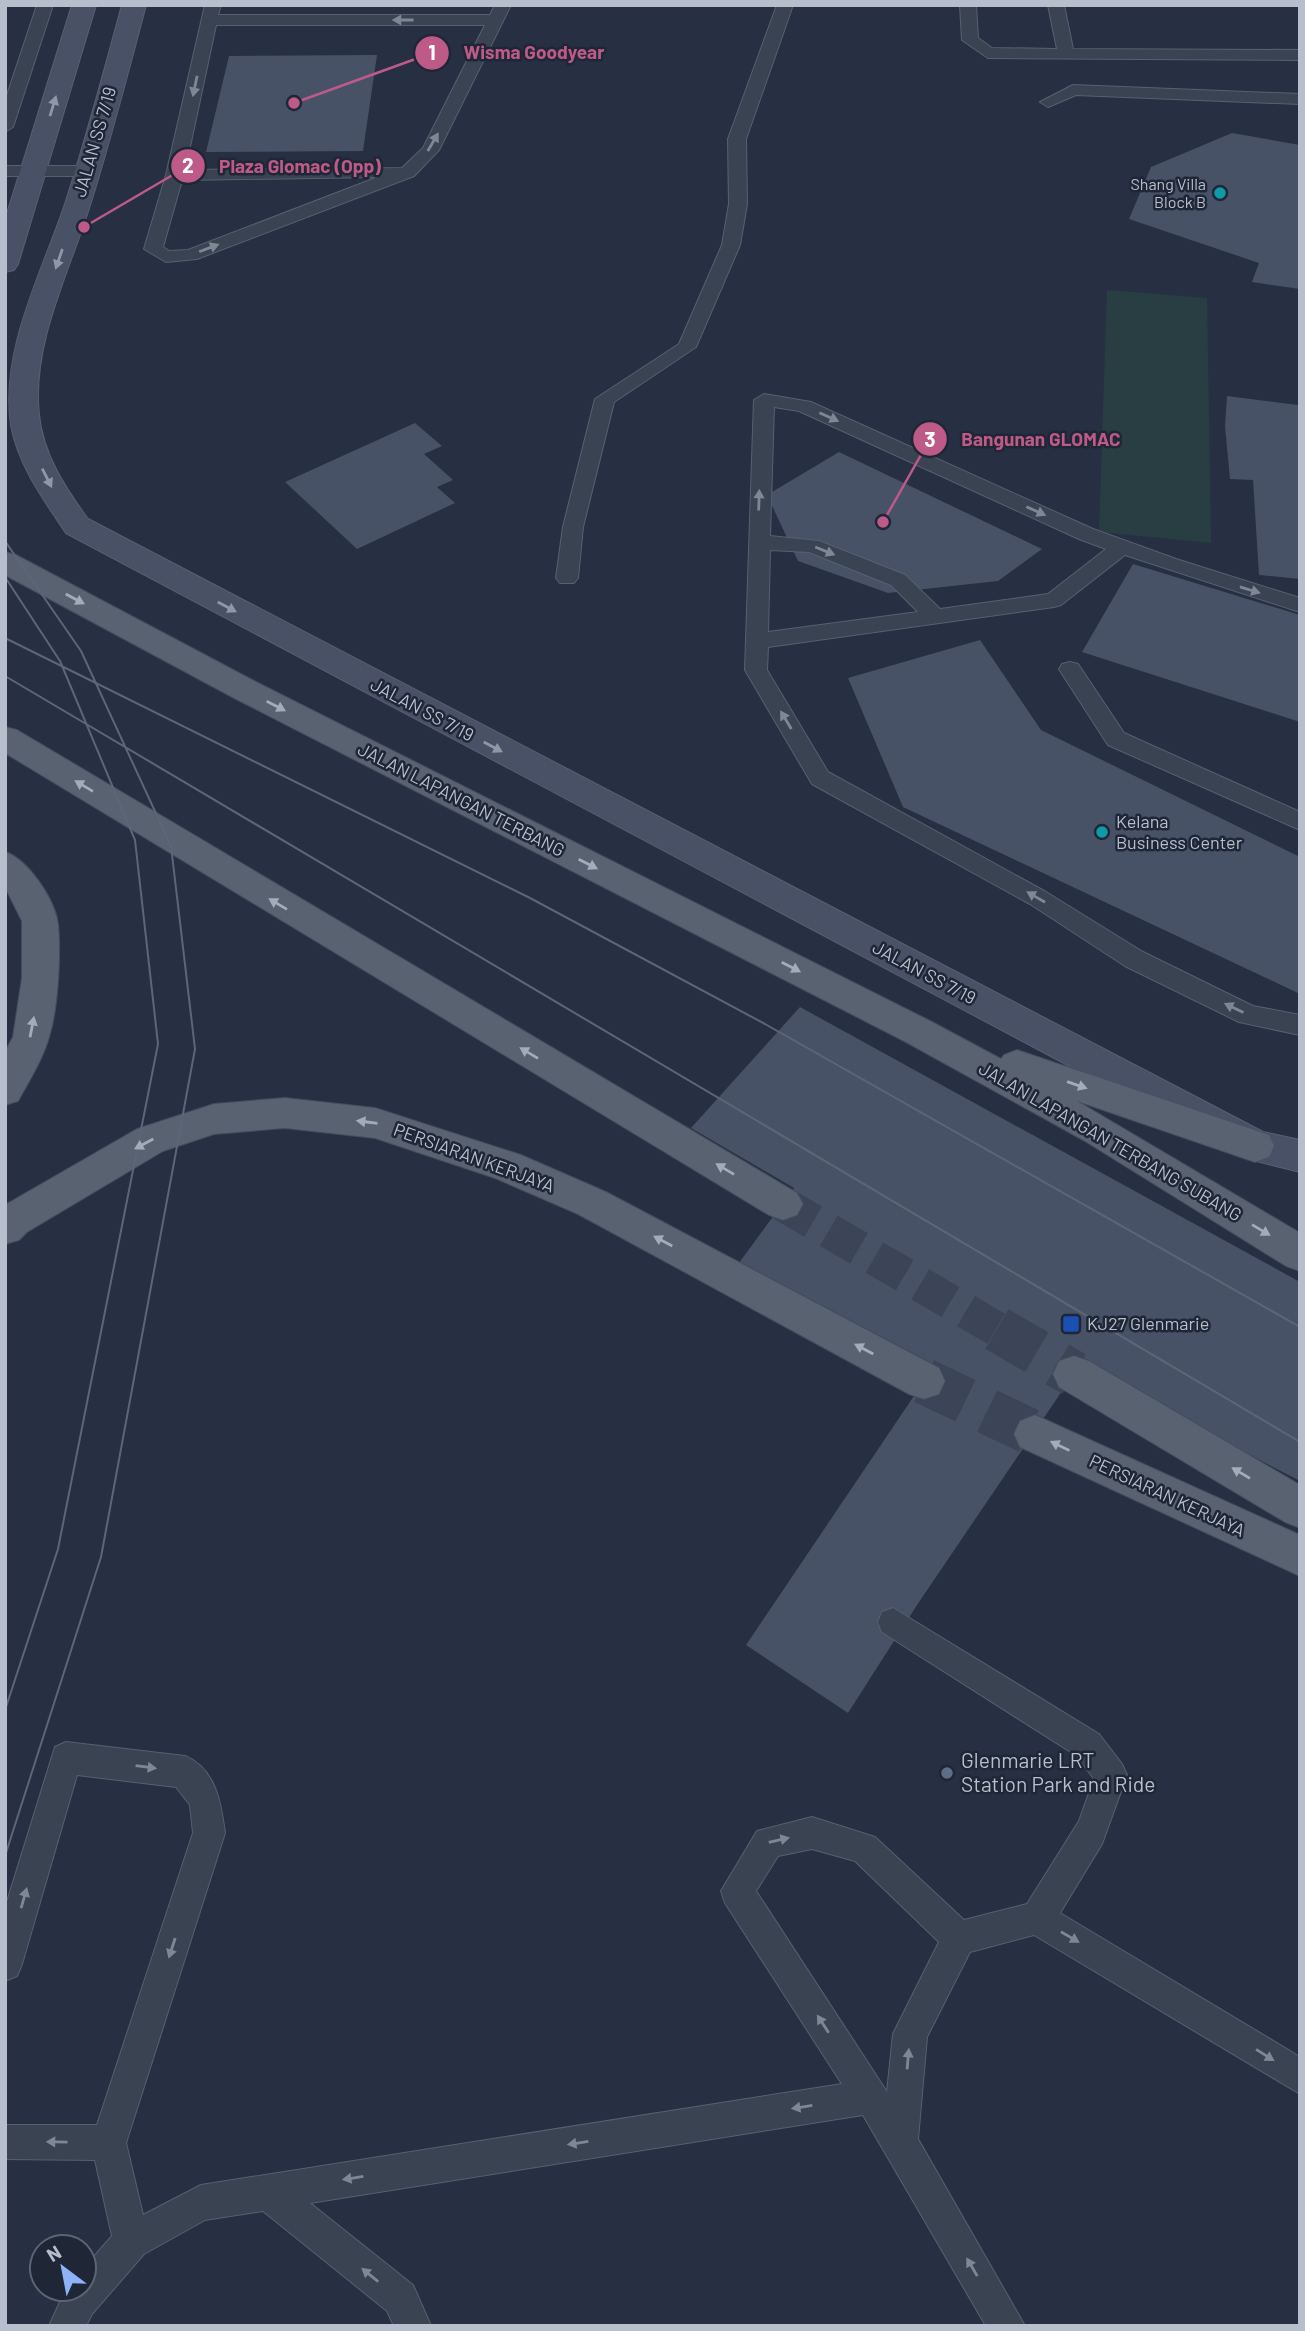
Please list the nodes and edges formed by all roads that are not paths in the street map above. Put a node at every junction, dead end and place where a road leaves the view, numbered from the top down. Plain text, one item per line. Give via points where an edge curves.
1 (45, 5) edge
2 (84, 5) edge
3 (134, 5) edge
4 (785, 5) edge
5 (968, 5) edge
6 (1056, 5) edge
7 (211, 12) edge
8 (451, 13) edge
9 (499, 13) edge
10 (1066, 54) junction
11 (1300, 55) edge
12 (1300, 99) edge
13 (1048, 102) dead end
14 (5, 127) edge
15 (5, 171) edge
16 (33, 171) junction
17 (88, 171) junction
18 (408, 172) junction
19 (175, 175) junction
20 (5, 264) edge
21 (758, 542) junction
22 (1122, 547) junction
23 (5, 562) edge
24 (567, 578) dead end
25 (1300, 606) edge
26 (934, 616) junction
27 (756, 641) junction
28 (1070, 669) dead end
29 (5, 738) edge
30 (1300, 822) edge
31 (5, 865) edge
32 (1300, 1025) edge
33 (919, 1032) junction
34 (5, 1090) edge
35 (1255, 1146) junction
36 (1300, 1156) edge
37 (783, 1204) tunnel mouth
38 (5, 1228) edge
39 (1300, 1254) edge
40 (1074, 1374) tunnel mouth
41 (924, 1381) tunnel mouth
42 (1035, 1434) tunnel mouth
43 (1300, 1508) edge
44 (1300, 1556) edge
45 (893, 1622) dead end
46 (1037, 1918) junction
47 (959, 1938) junction
48 (5, 1964) edge
49 (1300, 2077) edge
50 (870, 2096) junction
51 (5, 2142) edge
52 (900, 2142) junction
53 (110, 2143) junction
54 (267, 2192) junction
55 (131, 2241) junction
56 (67, 2326) edge
57 (413, 2326) edge
58 (1007, 2326) edge

1 - 14 lane
16 -> 2 street
3 - 17 street, JALAN SS 7/19
4 - 24 lane via 737,139 738,204 731,245 687,347 606,399 573,527
5 - 10 lane via 970,40 988,53
6 - 10 lane
8 -> 7 lane
7 -> 19 lane
8 - 9 lane
18 -> 9 lane via 430,150
10 - 11 lane
12 - 13 lane via 1073,90
15 - 16 lane
16 - 17 lane
16 - 20 street
17 -> 35 street, JALAN SS 7/19 via 30,351 24,413 34,453 77,526
18 - 19 lane
19 -> 18 lane via 153,249 166,257 191,255
21 -> 22 lane via 764,400 804,406
21 -> 26 lane via 812,546 898,580
21 - 27 lane
22 -> 25 lane
22 - 26 lane via 1054,600
23 -> 33 main road, JALAN LAPANGAN TERBANG via 247,691
26 - 27 lane
32 -> 27 lane via 1248,1015 1134,959 1038,898 820,778 756,670
28 - 30 lane via 1116,739
37 -> 29 main road
34 -> 31 main road via 31,1037 40,978 40,921 22,883
33 -> 35 main road
33 -> 39 main road, JALAN LAPANGAN TERBANG SUBANG via 1098,1130
35 - 36 street, JALAN SS 7/19
41 -> 38 main road, PERSIARAN KERJAYA via 592,1203 507,1166 374,1123 285,1113 214,1119 150,1140
43 -> 40 main road
44 -> 42 main road, PERSIARAN KERJAYA
45 - 46 lane via 1088,1745 1111,1775 1085,1848
46 - 47 lane
46 -> 49 lane
50 -> 47 lane via 737,1891 768,1842 812,1833 864,1848
52 -> 47 lane via 910,2034
48 -> 53 lane via 65,1758 185,1772 205,1799 209,1833
50 - 52 lane
50 -> 54 lane
53 -> 51 lane
58 -> 52 lane
53 - 55 lane
54 - 55 lane via 201,2203
57 -> 54 lane via 400,2298
55 - 56 lane via 79,2301

